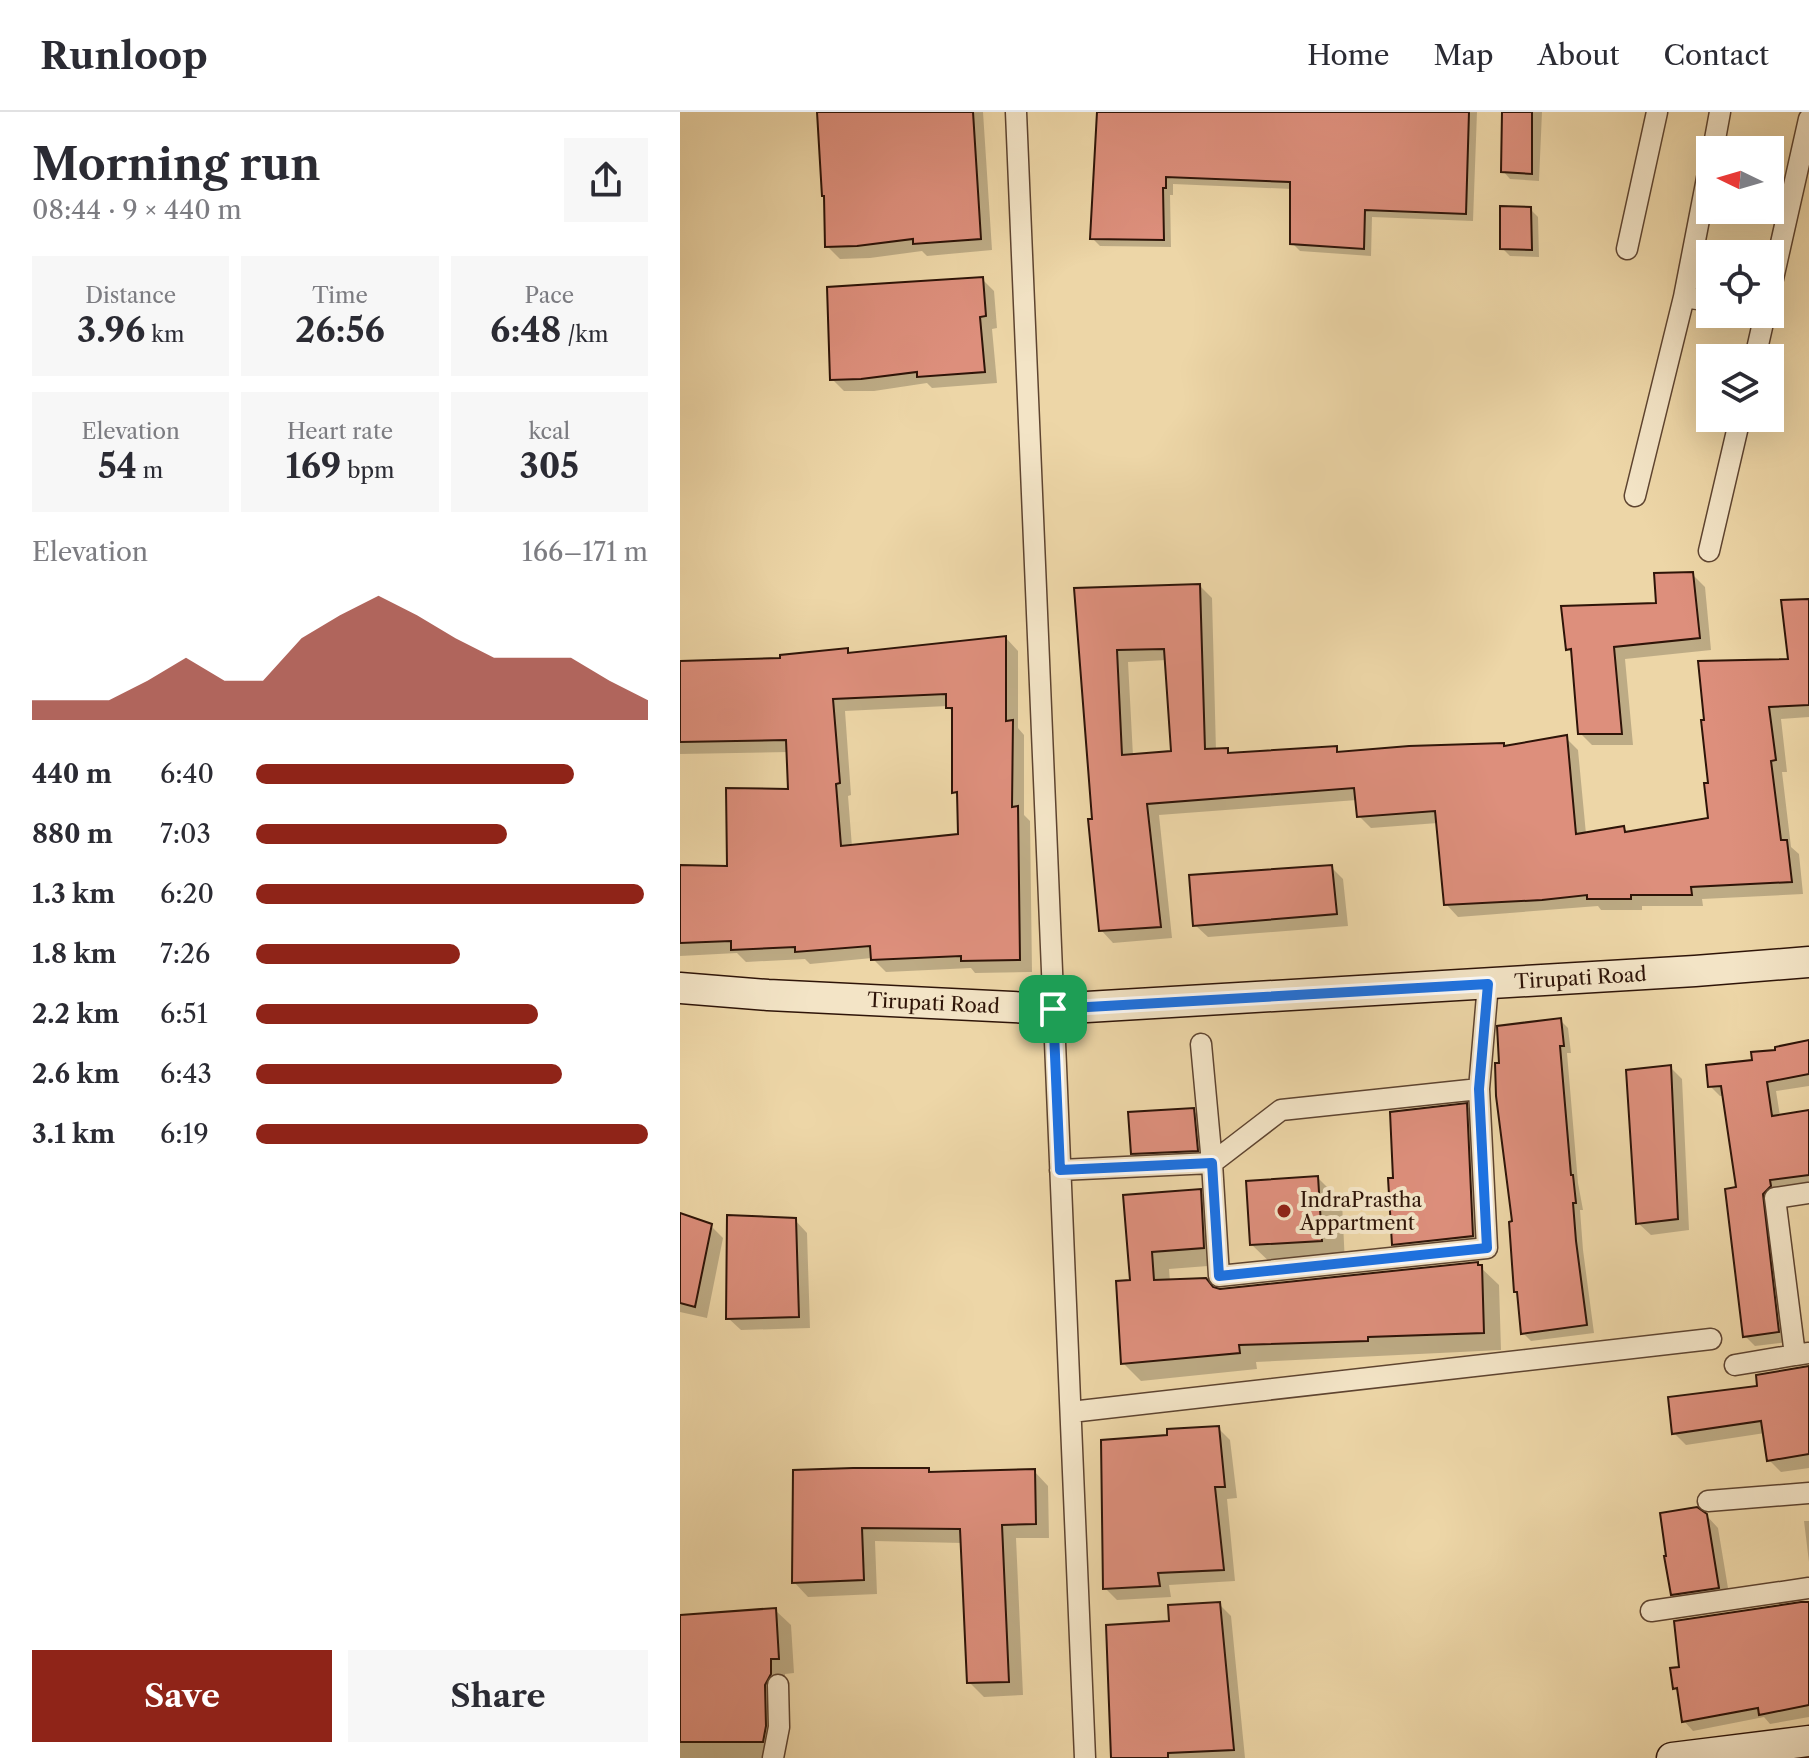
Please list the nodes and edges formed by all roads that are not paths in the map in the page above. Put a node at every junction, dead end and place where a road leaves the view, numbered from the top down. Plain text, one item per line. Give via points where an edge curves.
1 (1016, 112) edge
2 (1657, 112) edge
3 (1720, 112) edge
4 (1809, 119) edge
5 (1716, 136) edge
6 (1698, 224) edge
7 (1782, 240) edge
8 (1627, 249) dead end
9 (1684, 297) junction
10 (1696, 299) edge
11 (1737, 432) edge
12 (1635, 496) dead end
13 (1709, 551) dead end
14 (1809, 962) edge
15 (1488, 984) junction
16 (680, 988) edge
17 (1053, 1009) junction
18 (1201, 1044) dead end
19 (1479, 1089) junction
20 (1212, 1163) junction
21 (1060, 1170) junction
22 (1809, 1193) edge
23 (1711, 1339) dead end
24 (1802, 1354) edge
25 (1735, 1365) dead end
26 (1071, 1412) junction
27 (1809, 1493) edge
28 (1708, 1501) dead end
29 (1809, 1588) edge
30 (1651, 1611) dead end
31 (778, 1685) dead end
32 (1809, 1741) edge
33 (1709, 1756) edge
34 (773, 1758) edge
35 (1085, 1758) edge
36 (1672, 1758) edge

1 - 17 street
2 - 8 street
3 - 5 street
4 - 7 street
6 - 9 street
9 - 10 street
9 - 12 street
11 - 13 street
14 - 15 street, Tirupati Road
15 - 17 street, Tirupati Road
15 - 19 street
16 - 17 street, Tirupati Road
17 - 21 street
18 - 20 street
19 - 20 street via 1281,1110
19 - 20 street via 1487,1248 1219,1276
20 - 21 street
21 - 26 street
22 - 24 street via 1775,1198
23 - 26 street
24 - 25 street
26 - 35 street
27 - 28 street
29 - 30 street
31 - 34 street
32 - 33 street
33 - 36 street

